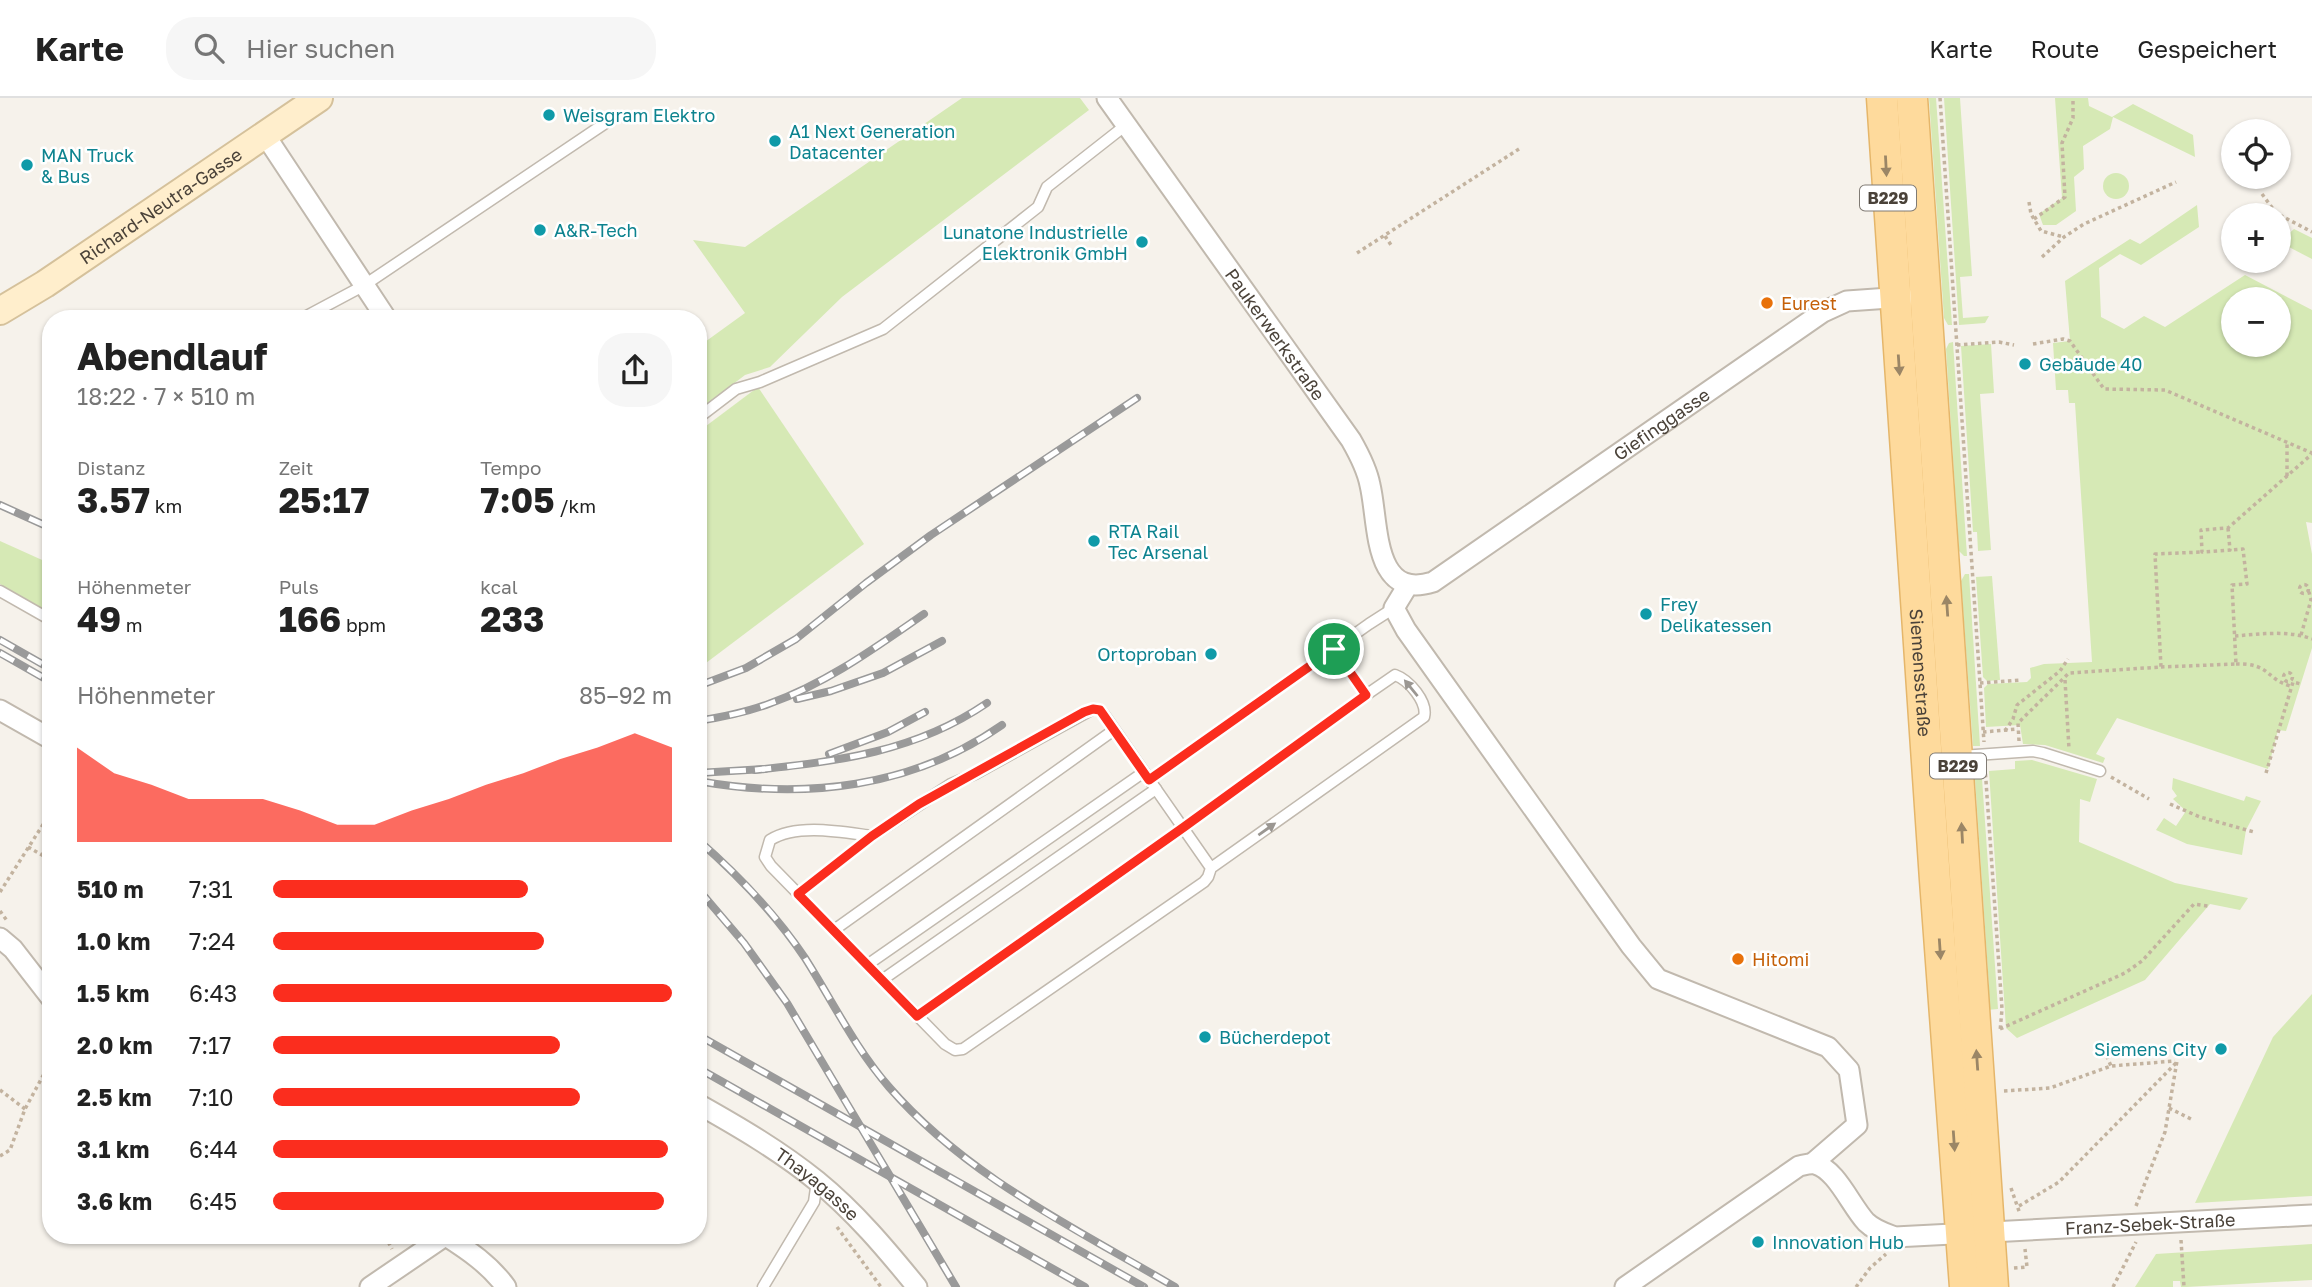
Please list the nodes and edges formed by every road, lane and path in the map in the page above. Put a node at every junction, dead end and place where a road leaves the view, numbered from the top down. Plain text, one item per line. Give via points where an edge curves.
1 (319, 98) edge
2 (1107, 98) edge
3 (1882, 98) edge
4 (1912, 98) edge
5 (1940, 98) edge
6 (2073, 98) edge
7 (604, 124) dead end
8 (1126, 125) junction
9 (265, 135) junction
10 (1519, 149) dead end
11 (2176, 182) dead end
12 (2262, 194) dead end
13 (2029, 202) dead end
14 (2034, 219) junction
15 (2312, 232) edge
16 (1385, 236) junction
17 (2064, 237) junction
18 (1391, 245) dead end
19 (1357, 253) dead end
20 (2042, 257) dead end
21 (362, 286) junction
22 (1926, 296) junction
23 (1895, 297) junction
24 (318, 310) edge
25 (380, 310) edge
26 (0, 311) edge
27 (2033, 344) dead end
28 (1957, 345) junction
29 (2014, 345) dead end
30 (707, 411) edge
31 (2287, 442) junction
32 (2312, 454) edge
33 (2287, 476) junction
34 (2228, 528) junction
35 (2230, 550) junction
36 (2202, 552) junction
37 (1408, 585) junction
38 (0, 591) edge
39 (2309, 591) edge
40 (1394, 608) junction
41 (42, 615) edge
42 (2301, 635) junction
43 (2235, 636) junction
44 (2312, 639) edge
45 (1334, 649) junction
46 (2068, 659) dead end
47 (2236, 664) junction
48 (2161, 667) junction
49 (2065, 678) junction
50 (2021, 680) dead end
51 (2291, 682) junction
52 (1980, 683) junction
53 (2301, 684) dead end
54 (1366, 695) junction
55 (0, 710) edge
56 (2018, 729) junction
57 (1114, 730) junction
58 (2005, 731) junction
59 (1983, 733) junction
60 (42, 734) edge
61 (2020, 752) junction
62 (1971, 756) junction
63 (2070, 761) junction
64 (2100, 771) joint
65 (2266, 773) dead end
66 (1147, 776) junction
67 (1156, 789) junction
68 (2149, 799) dead end
69 (2170, 804) dead end
70 (42, 826) edge
71 (1184, 827) junction
72 (2254, 832) dead end
73 (872, 836) junction
74 (28, 847) junction
75 (42, 855) edge
76 (1211, 868) junction
77 (0, 892) edge
78 (798, 894) junction
79 (2208, 906) dead end
80 (834, 930) junction
81 (0, 938) edge
82 (867, 965) junction
83 (882, 980) junction
84 (42, 986) edge
85 (917, 1016) junction
86 (1992, 1035) junction
87 (2101, 1043) dead end
88 (2177, 1061) junction
89 (2111, 1066) junction
90 (42, 1078) edge
91 (0, 1090) edge
92 (2004, 1091) dead end
93 (2169, 1108) junction
94 (25, 1109) junction
95 (707, 1109) edge
96 (2191, 1119) dead end
97 (0, 1156) edge
98 (1813, 1163) junction
99 (817, 1180) junction
100 (2009, 1182) dead end
101 (2019, 1206) junction
102 (2312, 1215) edge
103 (2180, 1223) junction
104 (2136, 1225) junction
105 (2024, 1232) junction
106 (1975, 1234) junction
107 (1895, 1237) junction
108 (389, 1244) edge
109 (433, 1244) edge
110 (458, 1244) edge
111 (396, 1257) dead end
112 (2027, 1267) dead end
113 (370, 1287) edge
114 (506, 1287) edge
115 (763, 1287) edge
116 (917, 1287) edge
117 (1625, 1287) edge
118 (1856, 1287) edge
119 (1965, 1287) edge
120 (1993, 1287) edge
121 (2113, 1287) edge
122 (2185, 1287) edge

1 - 9 street, Richard-Neutra-Gasse
2 - 8 street, Paukerwerkstraße
3 -> 23 main road, Siemensstraße / B229
4 - 22 main road, Siemensstraße / B229
5 - 28 path
6 - 14 path via 2073,118 2062,143 2065,197
7 - 21 lane
8 - 30 lane via 1047,187 1038,207 883,328 736,389
8 - 37 street, Paukerwerkstraße via 1351,440 1367,472 1384,562 1394,577
9 - 21 street
9 - 26 street, Richard-Neutra-Gasse
10 - 16 path
11 - 17 path via 2084,223
12 - 15 path via 2276,213
13 - 14 path
14 - 17 path via 2041,232
16 - 18 path
16 - 19 path
17 - 20 path
21 - 24 lane
21 - 25 street
22 - 23 street, Giefinggasse
62 -> 22 main road, Siemensstraße / B229
23 - 37 street, Giefinggasse via 1847,301 1823,312 1447,573 1425,584
23 -> 106 main road, Siemensstraße / B229
27 - 31 path via 2070,341 2104,389 2165,390
28 - 29 path
28 - 52 path
31 - 32 path
31 - 33 path
32 - 33 path
33 - 34 path
34 - 35 path
34 - 36 path via 2201,530
35 - 36 path
35 - 43 path via 2243,549 2247,584 2232,585
36 - 48 path via 2155,554
37 - 40 street
38 - 41 lane
39 - 42 path via 2311,600
40 - 45 lane
40 - 98 street via 1556,842 1658,979 1828,1047 1849,1070 1857,1125
42 - 43 path
42 - 44 path
43 - 47 path
45 - 54 lane
45 - 66 lane
46 - 58 path via 2060,671 2017,705
47 - 48 path
47 - 51 path via 2258,666 2280,682
48 - 49 path via 2069,673
49 - 56 path via 2018,723
49 - 63 path
50 - 52 path
51 - 53 path
51 - 65 path
52 - 59 path
54 - 71 lane
76 -> 54 lane via 1424,717 1425,706 1399,676
55 - 60 street
56 - 58 path
56 - 61 path
57 - 66 lane
57 - 73 lane via 1100,710 1084,712 951,784
57 - 80 lane
58 - 59 path
59 - 62 path
61 - 62 lane
61 - 63 lane via 2043,752
86 -> 62 main road, Siemensstraße / B229
62 - 86 path via 2002,1009
63 - 64 lane
64 - 68 path
66 - 67 lane
66 - 82 lane
67 - 71 lane
67 - 83 lane
69 - 72 path
70 - 74 path
71 - 76 lane
71 - 85 lane
73 - 78 lane
73 - 78 lane via 823,829 769,840 765,857
74 - 75 path
74 - 77 path
76 - 85 lane via 1204,882 963,1049 945,1044
78 - 80 lane
79 - 86 path via 2194,904 2142,961 2125,972
80 - 82 lane
81 - 84 street
82 - 83 lane
83 - 85 lane
106 -> 86 main road, Siemensstraße / B229
87 - 89 path
88 - 89 path
88 - 93 path
88 - 101 path via 2059,1182
89 - 92 path via 2050,1088
90 - 94 path
91 - 94 path
93 - 96 path
93 - 104 path via 2165,1132 2136,1205
94 - 97 path via 10,1150
95 - 99 street, Thayagasse
98 - 107 street via 1832,1175 1868,1224
98 - 117 street via 1799,1166
99 - 115 lane via 814,1202
99 - 116 street, Thayagasse via 872,1233
100 - 101 path
101 - 105 path
102 - 103 street, Franz-Sebek-Straße
103 - 104 street, Franz-Sebek-Straße
103 - 122 path
104 - 105 street, Franz-Sebek-Straße
104 - 121 path via 2136,1245
105 - 106 street, Franz-Sebek-Straße
105 - 112 path
106 - 107 street, Franz-Sebek-Straße
106 - 119 main road, Siemensstraße / B229
106 - 120 main road, Siemensstraße / B229
107 - 118 path via 1884,1257
108 - 111 path
109 - 113 street
110 - 114 street

